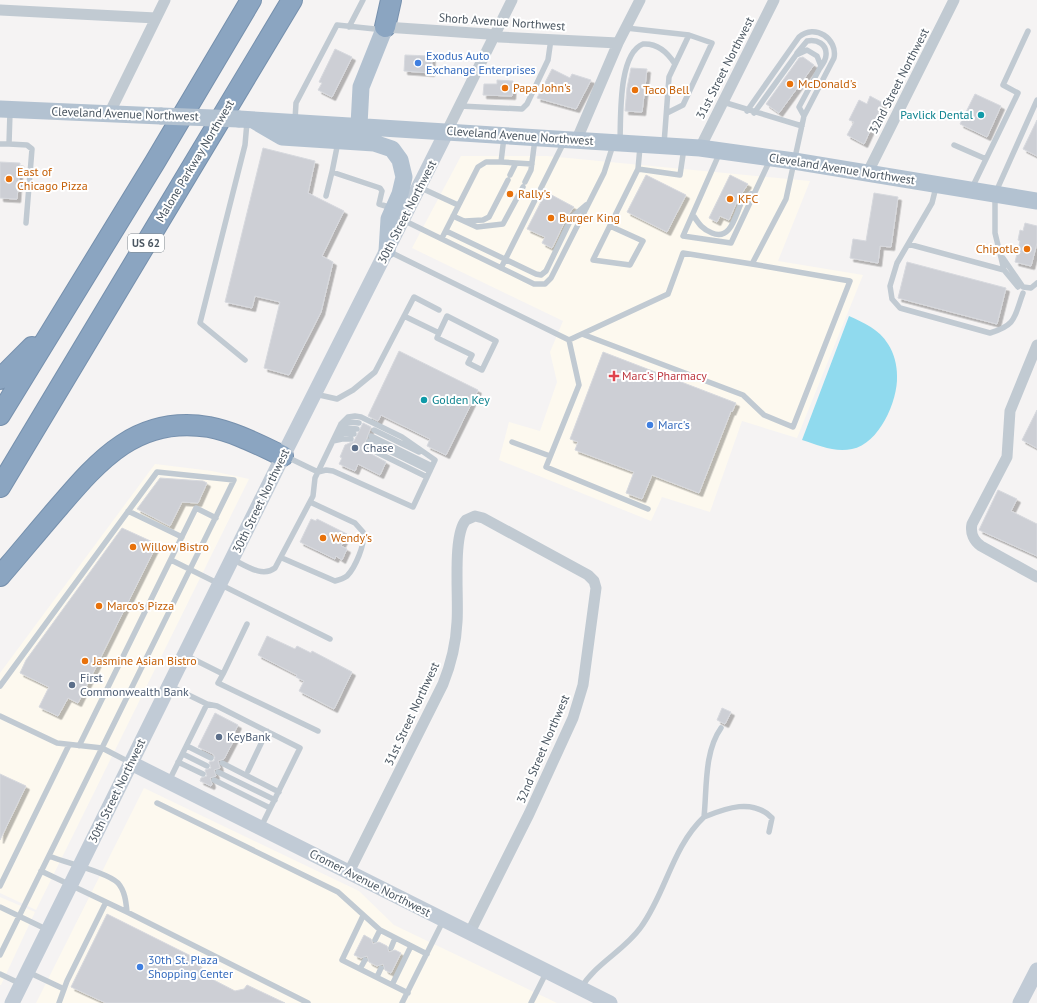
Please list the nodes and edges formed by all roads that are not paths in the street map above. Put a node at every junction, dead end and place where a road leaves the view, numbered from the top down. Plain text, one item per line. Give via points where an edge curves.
1 (165, 0) edge
2 (251, 0) edge
3 (292, 0) edge
4 (363, 0) edge
5 (392, 0) edge
6 (398, 0) edge
7 (512, 0) edge
8 (640, 0) edge
9 (774, 0) edge
10 (954, 0) edge
11 (0, 10) edge
12 (156, 18) junction
13 (349, 27) junction
14 (385, 27) junction
15 (626, 28) junction
16 (1028, 31) dead end
17 (689, 35) junction
18 (495, 36) junction
19 (551, 39) junction
20 (618, 43) junction
21 (796, 55) junction
22 (675, 64) junction
23 (820, 68) junction
24 (1037, 100) edge
25 (722, 102) junction
26 (460, 106) junction
27 (5, 109) edge
28 (748, 111) junction
29 (754, 112) junction
30 (667, 113) junction
31 (109, 114) junction
32 (804, 116) junction
33 (246, 119) junction
34 (295, 122) junction
35 (359, 126) junction
36 (802, 126) junction
37 (447, 131) junction
38 (504, 135) junction
39 (536, 136) junction
40 (571, 139) junction
41 (338, 142) junction
42 (617, 142) junction
43 (640, 143) junction
44 (0, 144) edge
45 (9, 144) junction
46 (664, 145) junction
47 (954, 145) dead end
48 (692, 147) junction
49 (721, 150) junction
50 (771, 158) junction
51 (986, 159) junction
52 (794, 161) junction
53 (501, 162) junction
54 (516, 163) junction
55 (532, 164) junction
56 (638, 169) junction
57 (332, 172) junction
58 (867, 174) junction
59 (936, 185) junction
60 (419, 187) junction
61 (971, 190) junction
62 (755, 192) junction
63 (995, 194) junction
64 (326, 196) dead end
65 (1037, 201) edge
66 (588, 204) junction
67 (458, 205) junction
68 (398, 215) junction
69 (693, 215) junction
70 (453, 216) junction
71 (464, 221) junction
72 (26, 223) dead end
73 (610, 226) junction
74 (446, 231) junction
75 (442, 238) junction
76 (908, 244) junction
77 (387, 251) junction
78 (1000, 255) junction
79 (506, 259) junction
80 (752, 264) junction
81 (501, 268) junction
82 (1004, 270) junction
83 (1037, 283) edge
84 (1037, 289) edge
85 (1023, 293) junction
86 (66, 307) junction
87 (439, 310) dead end
88 (404, 316) junction
89 (439, 333) junction
90 (582, 334) junction
91 (569, 340) junction
92 (1037, 345) edge
93 (245, 360) dead end
94 (1033, 365) edge
95 (0, 379) edge
96 (315, 394) junction
97 (0, 415) edge
98 (359, 423) dead end
99 (374, 430) dead end
100 (337, 433) junction
101 (512, 442) dead end
102 (283, 456) junction
103 (550, 456) junction
104 (431, 469) junction
105 (318, 472) junction
106 (0, 487) edge
107 (310, 502) junction
108 (648, 509) dead end
109 (128, 511) junction
110 (474, 516) joint
111 (216, 518) junction
112 (182, 537) junction
113 (282, 558) junction
114 (232, 559) junction
115 (171, 560) junction
116 (191, 570) junction
117 (0, 576) edge
118 (1037, 577) edge
119 (220, 584) junction
120 (247, 624) dead end
121 (330, 639) dead end
122 (184, 655) junction
123 (223, 674) junction
124 (0, 686) edge
125 (169, 686) junction
126 (207, 704) junction
127 (0, 716) edge
128 (721, 728) dead end
129 (267, 731) junction
130 (318, 731) dead end
131 (69, 744) junction
132 (79, 746) junction
133 (187, 746) junction
134 (102, 748) junction
135 (182, 754) junction
136 (211, 758) dead end
137 (178, 762) junction
138 (131, 763) junction
139 (222, 763) dead end
140 (207, 766) dead end
141 (248, 771) dead end
142 (218, 772) dead end
143 (203, 774) dead end
144 (214, 780) dead end
145 (169, 782) junction
146 (279, 792) junction
147 (275, 800) junction
148 (157, 803) dead end
149 (270, 808) junction
150 (704, 817) junction
151 (261, 828) junction
152 (769, 832) dead end
153 (49, 856) junction
154 (79, 867) junction
155 (41, 871) junction
156 (349, 872) junction
157 (0, 886) edge
158 (70, 886) junction
159 (106, 902) junction
160 (0, 907) edge
161 (127, 912) junction
162 (19, 916) junction
163 (363, 916) junction
164 (444, 919) junction
165 (48, 930) junction
166 (380, 930) junction
167 (470, 932) junction
168 (396, 938) junction
169 (375, 940) dead end
170 (411, 946) junction
171 (391, 948) dead end
172 (427, 954) junction
173 (0, 955) edge
174 (365, 960) dead end
175 (381, 968) dead end
176 (360, 969) junction
177 (1037, 970) edge
178 (547, 971) junction
179 (0, 974) edge
180 (377, 977) junction
181 (25, 978) junction
182 (392, 985) junction
183 (581, 988) junction
184 (64, 989) junction
185 (408, 992) junction
186 (12, 1003) edge
187 (58, 1003) edge
188 (308, 1003) edge
189 (402, 1003) edge
190 (531, 1003) edge
191 (610, 1003) edge
192 (1020, 1003) edge

1 - 12 street
2 - 86 highway, US 62
3 - 106 highway, Malone Parkway Northwest / US 62
4 - 13 lane
5 - 14 highway
6 - 14 street
7 - 18 street, 30th Street Northwest
8 - 15 street
9 - 25 street, 31st Street Northwest
10 - 58 street, 32nd Street Northwest
11 - 12 street
12 - 31 street
13 - 14 lane
13 - 34 lane via 337,25 296,103
14 - 18 street, Shorb Avenue Northwest
14 - 35 main road via 361,87
15 - 17 lane
15 - 20 street
16 - 51 lane via 1003,86 1018,93
17 - 22 lane
17 - 30 lane via 712,43 683,105
18 - 19 street, Shorb Avenue Northwest
18 - 26 street, 30th Street Northwest
19 - 20 street, Shorb Avenue Northwest
19 - 26 lane via 550,53 545,66 527,104 522,109
20 - 40 street
21 - 23 lane via 804,50 811,52 819,59
21 - 23 lane via 807,41 821,43 826,55
21 - 29 lane
22 - 30 lane via 669,77
22 - 42 lane via 655,46 643,44 634,50 625,69
23 - 32 lane via 799,107
24 - 63 lane
25 - 28 lane
25 - 48 street, 31st Street Northwest
26 - 37 street, 30th Street Northwest
27 - 31 main road, Cleveland Avenue Northwest
27 - 45 lane
28 - 29 lane
28 - 32 lane via 796,39 804,33 814,32 829,38 834,54
29 - 36 lane
30 - 46 lane
31 - 33 main road, Cleveland Avenue Northwest, bridge
32 - 36 lane
33 - 34 main road, Cleveland Avenue Northwest
33 - 41 main road via 282,137
33 - 93 lane via 246,145 200,323
34 - 35 main road, Cleveland Avenue Northwest
35 - 37 main road, Cleveland Avenue Northwest
36 - 52 lane
37 - 38 main road, Cleveland Avenue Northwest
37 - 60 main road, 30th Street Northwest
38 - 39 main road, Cleveland Avenue Northwest
38 - 53 lane
39 - 40 main road, Cleveland Avenue Northwest
39 - 55 lane
40 - 42 main road, Cleveland Avenue Northwest
40 - 79 lane
41 - 57 lane
41 - 68 main road via 374,143 396,154 404,177
42 - 43 main road, Cleveland Avenue Northwest
42 - 66 lane
43 - 46 main road, Cleveland Avenue Northwest
43 - 56 lane
44 - 45 lane
45 - 72 lane via 32,149
46 - 48 main road, Cleveland Avenue Northwest
47 - 51 lane
48 - 49 main road, Cleveland Avenue Northwest
48 - 56 lane via 680,175
49 - 50 main road, Cleveland Avenue Northwest
49 - 69 lane
50 - 52 main road, Cleveland Avenue Northwest
50 - 62 lane
51 - 61 lane
52 - 58 main road, Cleveland Avenue Northwest
52 - 80 lane via 786,199
53 - 54 lane
53 - 67 lane via 486,162 480,165
54 - 55 lane
54 - 71 lane via 489,217
55 - 71 lane via 503,224 480,228
56 - 73 lane
57 - 64 lane
57 - 68 lane via 380,188 380,204
58 - 59 main road, Cleveland Avenue Northwest
59 - 61 main road, Cleveland Avenue Northwest
59 - 76 lane via 932,203
60 - 67 lane
60 - 68 main road, 30th Street Northwest
61 - 63 main road, Cleveland Avenue Northwest
62 - 69 lane via 745,197 729,230 723,234 714,234 702,228
62 - 69 lane via 731,243 683,236
63 - 65 main road, Cleveland Avenue Northwest
63 - 78 lane via 995,233
66 - 79 lane via 572,217 544,273 537,274
66 - 81 lane via 551,278 545,284 537,285
67 - 70 lane
68 - 75 lane
68 - 77 main road via 389,219
70 - 71 lane
70 - 74 lane
73 - 73 lane via 594,260 630,265 642,241
74 - 75 lane
74 - 79 lane
75 - 81 lane
76 - 82 lane
76 - 85 lane via 897,263 890,286 892,299 900,308 990,333 1005,329 1012,323
77 - 91 lane
77 - 96 main road, 30th Street Northwest
78 - 82 lane
78 - 83 lane via 1023,287 1031,288
79 - 81 lane
80 - 90 lane via 683,253 668,294
80 - 90 lane via 850,281 793,427 764,415 742,394
82 - 85 lane
84 - 85 lane
86 - 95 highway
86 - 97 highway, US 62
87 - 88 lane via 414,298
88 - 89 lane
88 - 96 lane via 375,372 337,399
89 - 89 lane via 447,316 496,341 482,370 468,363 472,355 437,338
90 - 91 lane
91 - 103 lane via 578,385
92 - 94 street
94 - 118 street via 1010,410 1007,457 972,524 972,531 975,540 981,546
96 - 102 main road, 30th Street Northwest
98 - 100 lane via 351,422
99 - 104 lane
100 - 100 lane via 348,428 354,434 342,439
100 - 104 lane via 348,417 361,417 402,437
100 - 105 lane
101 - 103 lane
102 - 105 lane
102 - 114 main road, 30th Street Northwest
102 - 117 highway via 209,427 175,426 141,435 118,446 97,464
103 - 108 lane via 546,467
104 - 104 lane via 369,441
104 - 105 lane via 413,507 333,471
105 - 107 lane
107 - 113 lane
107 - 113 lane via 355,524 363,532 365,538 351,570 346,576 335,581
109 - 111 lane via 157,472 234,480
109 - 112 lane
109 - 124 lane
110 - 156 street, 31st Street Northwest via 463,523 459,534 457,623 449,667 443,684
110 - 167 street, 32nd Street Northwest via 495,524 588,575 596,588 583,685 573,718 536,800
111 - 112 lane via 196,508
111 - 116 lane
112 - 115 lane
113 - 114 lane via 275,568 266,572
114 - 119 main road, 30th Street Northwest
115 - 116 lane
115 - 132 lane
116 - 119 lane
116 - 134 lane
119 - 121 lane
119 - 122 main road, 30th Street Northwest
120 - 123 lane
122 - 123 lane
122 - 125 main road, 30th Street Northwest
123 - 130 lane via 218,683
125 - 126 lane
125 - 138 main road, 30th Street Northwest
126 - 129 lane via 217,706
126 - 133 lane
127 - 131 lane via 57,743
128 - 150 lane via 710,755
129 - 141 lane
129 - 146 lane via 300,748
131 - 132 lane
131 - 157 lane
132 - 134 lane
133 - 135 lane
133 - 136 lane
134 - 138 lane
134 - 153 lane
135 - 137 lane
135 - 140 lane
137 - 143 lane
137 - 145 lane
138 - 145 main road, Cromer Avenue Northwest
138 - 154 main road, 30th Street Northwest
139 - 146 lane
142 - 147 lane
144 - 149 lane
145 - 151 main road, Cromer Avenue Northwest
146 - 147 lane
147 - 149 lane
148 - 163 lane via 338,892
149 - 151 lane
150 - 152 lane via 728,808 753,807 772,818
150 - 183 lane via 693,827 682,846 640,929 595,969
151 - 156 main road, Cromer Avenue Northwest
153 - 154 lane
153 - 155 lane
154 - 158 main road, 30th Street Northwest
154 - 161 lane via 117,883 125,895
155 - 158 lane
155 - 162 lane
156 - 164 main road, Cromer Avenue Northwest
158 - 159 lane
158 - 165 main road, 30th Street Northwest
159 - 161 lane
159 - 184 lane
160 - 162 lane
161 - 188 lane
162 - 165 lane
162 - 173 lane
163 - 166 lane
163 - 176 lane via 342,960
164 - 167 main road, Cromer Avenue Northwest
164 - 172 lane
165 - 181 main road, 30th Street Northwest
166 - 168 lane
166 - 169 lane
167 - 178 main road, Cromer Avenue Northwest
168 - 170 lane
168 - 171 lane
170 - 172 lane
170 - 182 lane
172 - 185 lane
174 - 176 lane
175 - 180 lane
176 - 180 lane
177 - 192 main road
178 - 183 main road, Cromer Avenue Northwest
178 - 190 lane
179 - 181 lane
180 - 182 lane
181 - 184 lane
181 - 186 main road, 30th Street Northwest
182 - 185 lane
183 - 191 main road, Cromer Avenue Northwest
184 - 187 lane
185 - 189 lane

